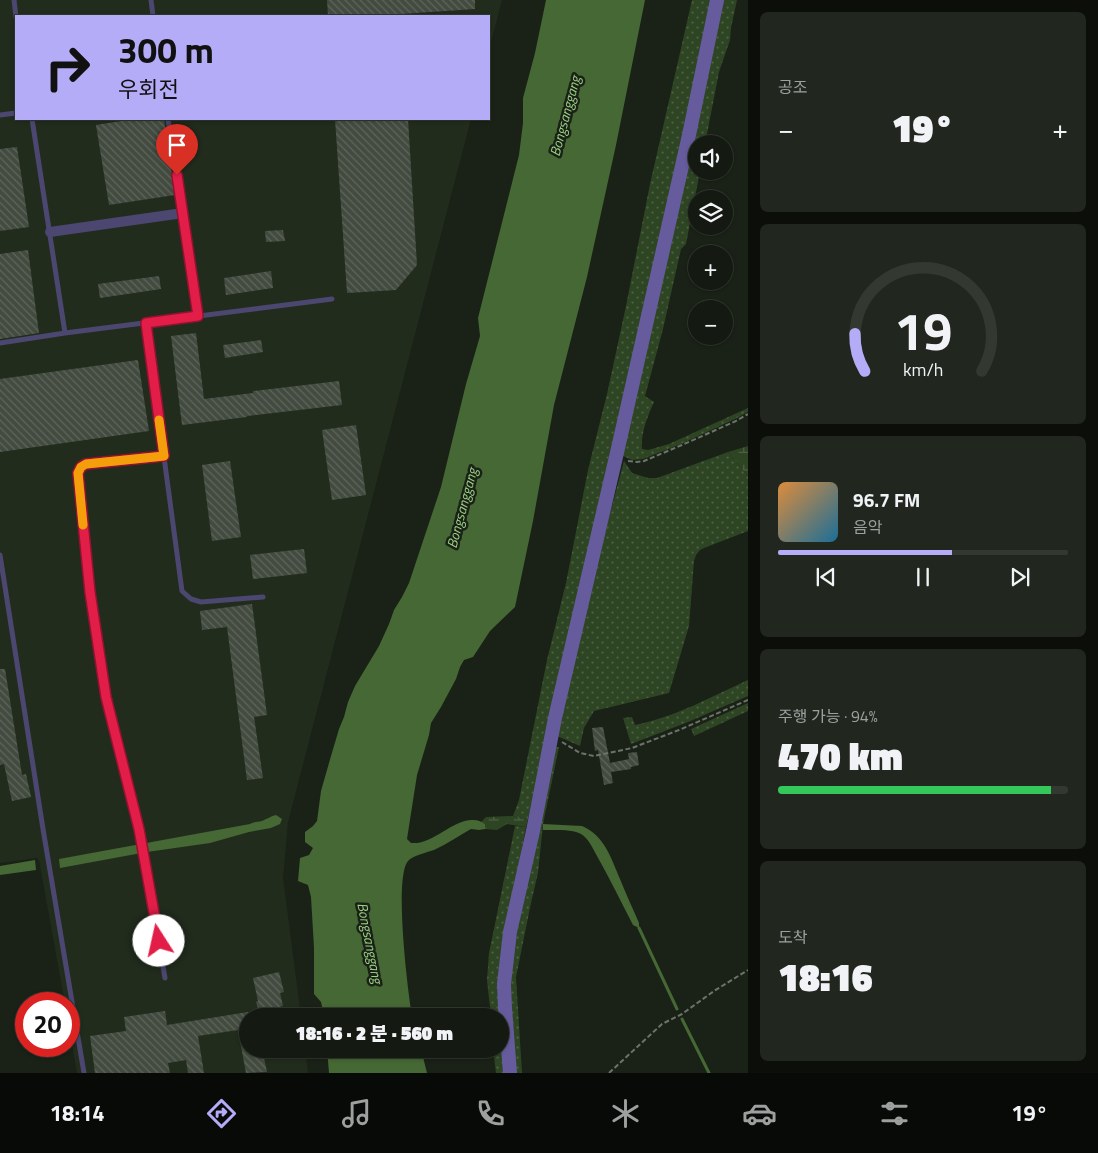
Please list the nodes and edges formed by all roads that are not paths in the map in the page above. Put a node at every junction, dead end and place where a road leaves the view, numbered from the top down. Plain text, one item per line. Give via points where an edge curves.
1 (14, 0) edge
2 (151, 0) edge
3 (717, 0) edge
4 (16, 15) edge
5 (153, 15) edge
6 (15, 113) edge
7 (0, 116) edge
8 (32, 120) edge
9 (168, 120) edge
10 (183, 213) junction
11 (50, 232) junction
12 (332, 299) dead end
13 (198, 316) junction
14 (146, 323) junction
15 (65, 333) junction
16 (0, 343) edge
17 (164, 456) junction
18 (0, 555) edge
19 (263, 597) dead end
20 (165, 978) dead end
21 (84, 1073) edge
22 (510, 1073) edge

1 - 4 lane
2 - 5 lane
3 - 22 main road via 510,932 504,984
6 - 7 lane
8 - 11 lane
9 - 10 lane
10 - 11 street
10 - 13 lane
11 - 15 lane
12 - 13 lane
13 - 14 lane
14 - 15 lane
14 - 17 lane
15 - 16 lane
17 - 19 lane via 182,590 191,599 201,602
17 - 20 lane via 86,464 78,473 90,592 106,697 139,829
18 - 21 lane

